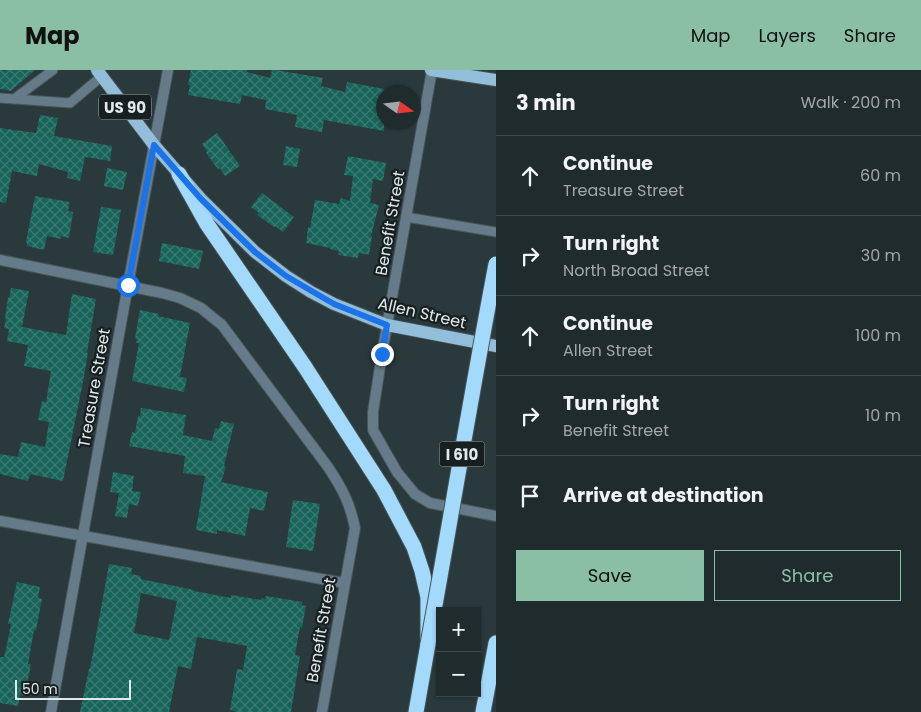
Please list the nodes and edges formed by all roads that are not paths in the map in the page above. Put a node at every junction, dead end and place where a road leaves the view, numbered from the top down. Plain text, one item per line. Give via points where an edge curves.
1 (53, 70) edge
2 (168, 70) edge
3 (432, 70) edge
4 (99, 73) edge
5 (496, 80) edge
6 (0, 98) edge
7 (14, 99) junction
8 (154, 145) junction
9 (179, 174) junction
10 (406, 217) junction
11 (496, 232) edge
12 (0, 260) edge
13 (496, 264) edge
14 (128, 285) junction
15 (387, 325) junction
16 (496, 346) edge
17 (496, 516) edge
18 (0, 521) edge
19 (83, 536) junction
20 (344, 584) junction
21 (496, 643) edge
22 (428, 644) junction
23 (51, 712) edge
24 (322, 712) edge
25 (416, 712) edge
26 (484, 712) edge

1 - 7 lane
2 - 8 street, Treasure Street
3 - 5 main road
3 - 10 street, Benefit Street
4 - 7 lane via 70,103
4 - 8 main road, US 90
6 - 7 lane
8 - 9 main road, US 90
8 - 14 street, Treasure Street
9 - 15 main road, Allen Street / US 90 via 255,252 286,276 334,304
9 - 22 highway, bridge via 207,224 384,490 414,547 422,571 428,597
10 - 11 lane
10 - 15 street, Benefit Street
12 - 14 street
13 - 22 highway, I 610, bridge
14 - 19 street, Treasure Street
14 - 20 street, Benefit Street via 180,298 201,308 222,325 328,467 341,486 355,528
15 - 16 main road, Allen Street / US 90
15 - 17 street, Benefit Street via 373,412 374,430 382,446 415,494 430,503
18 - 19 street
19 - 20 street
19 - 23 street, Treasure Street
20 - 24 street, Benefit Street
21 - 26 highway
22 - 25 highway, I 610

